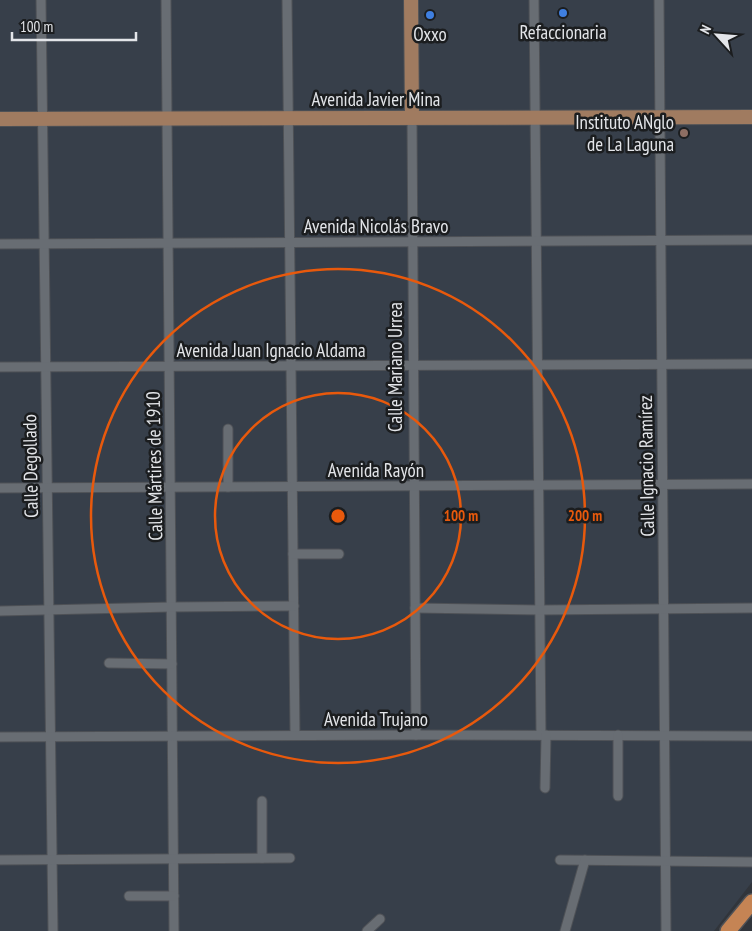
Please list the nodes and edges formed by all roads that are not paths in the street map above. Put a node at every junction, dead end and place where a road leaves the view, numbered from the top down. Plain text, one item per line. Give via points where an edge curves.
1 (41, 0) edge
2 (166, 0) edge
3 (287, 0) edge
4 (411, 0) edge
5 (534, 0) edge
6 (659, 0) edge
7 (752, 117) edge
8 (0, 118) edge
9 (42, 118) junction
10 (167, 118) junction
11 (288, 118) junction
12 (412, 118) junction
13 (535, 118) junction
14 (659, 118) junction
15 (660, 240) junction
16 (752, 240) edge
17 (536, 241) junction
18 (290, 242) junction
19 (413, 242) junction
20 (168, 243) junction
21 (0, 244) edge
22 (44, 244) junction
23 (661, 364) junction
24 (752, 364) edge
25 (414, 365) junction
26 (537, 365) junction
27 (169, 366) junction
28 (291, 366) junction
29 (0, 367) edge
30 (45, 367) junction
31 (228, 429) dead end
32 (752, 484) edge
33 (662, 485) junction
34 (414, 486) junction
35 (538, 486) junction
36 (228, 487) junction
37 (292, 487) junction
38 (0, 488) edge
39 (47, 488) junction
40 (170, 488) junction
41 (293, 554) junction
42 (339, 554) dead end
43 (294, 606) junction
44 (172, 607) junction
45 (415, 608) junction
46 (752, 608) edge
47 (664, 609) junction
48 (540, 610) junction
49 (0, 611) edge
50 (48, 611) junction
51 (109, 663) dead end
52 (172, 664) junction
53 (416, 734) junction
54 (295, 735) junction
55 (543, 735) junction
56 (618, 735) junction
57 (173, 736) junction
58 (665, 736) junction
59 (752, 736) edge
60 (0, 737) edge
61 (50, 737) junction
62 (545, 788) dead end
63 (618, 796) dead end
64 (262, 801) dead end
65 (262, 858) junction
66 (290, 858) dead end
67 (174, 859) junction
68 (0, 860) edge
69 (52, 860) junction
70 (560, 860) dead end
71 (585, 860) junction
72 (666, 861) junction
73 (752, 862) edge
74 (129, 896) dead end
75 (174, 896) junction
76 (752, 902) edge
77 (380, 919) dead end
78 (53, 931) edge
79 (174, 931) edge
80 (367, 931) edge
81 (565, 931) edge
82 (666, 931) edge
83 (728, 931) edge

1 - 9 street, Calle Degollado
2 - 10 street, Calle Mártires de 1910
3 - 11 street
4 - 12 main road, Calle Mariano Urrea
5 - 13 street
6 - 14 street, Calle Ignacio Ramírez
7 - 14 main road, Avenida Javier Mina
8 - 9 main road, Avenida Javier Mina
9 - 10 main road, Avenida Javier Mina
9 - 22 street, Calle Degollado
10 - 11 main road, Avenida Javier Mina
10 - 20 street, Calle Mártires de 1910
11 - 12 main road, Avenida Javier Mina
11 - 18 street
12 - 13 main road, Avenida Javier Mina
12 - 19 street, Calle Mariano Urrea
13 - 14 main road, Avenida Javier Mina
13 - 17 street
14 - 15 street, Calle Ignacio Ramírez
15 - 16 street, Avenida Nicolás Bravo
15 - 17 street, Avenida Nicolás Bravo
15 - 23 street, Calle Ignacio Ramírez
17 - 19 street, Avenida Nicolás Bravo
17 - 26 street
18 - 19 street, Avenida Nicolás Bravo
18 - 20 street, Avenida Nicolás Bravo
18 - 28 street
19 - 25 street, Calle Mariano Urrea
20 - 22 street, Avenida Nicolás Bravo
20 - 27 street, Calle Mártires de 1910
21 - 22 street, Avenida Nicolás Bravo
22 - 30 street, Calle Degollado
23 - 24 street, Avenida Juan Ignacio Aldama
23 - 26 street, Avenida Juan Ignacio Aldama
23 - 33 street, Calle Ignacio Ramírez
25 - 26 street, Avenida Juan Ignacio Aldama
25 - 28 street, Avenida Juan Ignacio Aldama
25 - 34 street, Calle Mariano Urrea
26 - 35 street
27 - 28 street, Avenida Juan Ignacio Aldama
27 - 30 street, Avenida Juan Ignacio Aldama
27 - 40 street, Calle Mártires de 1910
28 - 37 street
29 - 30 street, Avenida Juan Ignacio Aldama
30 - 39 street, Calle Degollado
31 - 36 street
32 - 33 street, Avenida Rayón
33 - 35 street, Avenida Rayón
33 - 47 street, Calle Ignacio Ramírez
34 - 35 street, Avenida Rayón
34 - 37 street, Avenida Rayón
34 - 45 street, Calle Mariano Urrea
35 - 48 street
36 - 37 street, Avenida Rayón
36 - 40 street, Avenida Rayón
37 - 41 street
38 - 39 street, Avenida Rayón
39 - 40 street, Avenida Rayón
39 - 50 street, Calle Degollado
40 - 44 street, Calle Mártires de 1910
41 - 42 street
41 - 43 street
43 - 44 street
43 - 54 street
44 - 50 street
44 - 52 street, Calle Mártires de 1910
45 - 48 street
45 - 53 street, Calle Mariano Urrea
46 - 47 street
47 - 48 street
47 - 58 street, Calle Ignacio Ramírez
48 - 55 street
49 - 50 street
50 - 61 street, Calle Degollado
51 - 52 street
52 - 57 street, Calle Mártires de 1910
53 - 54 street, Avenida Trujano
53 - 55 street, Avenida Trujano
54 - 57 street, Avenida Trujano
55 - 56 street, Avenida Trujano
55 - 62 street
56 - 58 street, Avenida Trujano
56 - 63 street
57 - 61 street, Avenida Trujano
57 - 67 street, Calle Mártires de 1910
58 - 59 street, Avenida Trujano
58 - 72 street, Calle Ignacio Ramírez
60 - 61 street, Avenida Trujano
61 - 69 street, Calle Degollado
64 - 65 street
65 - 66 street
65 - 67 street
67 - 69 street
67 - 75 street, Calle Mártires de 1910
68 - 69 street
69 - 78 street, Calle Degollado
70 - 71 street
71 - 72 street
71 - 81 street
72 - 73 street
72 - 82 street, Calle Ignacio Ramírez
74 - 75 street
75 - 79 street, Calle Mártires de 1910
76 - 83 highway
77 - 80 street

